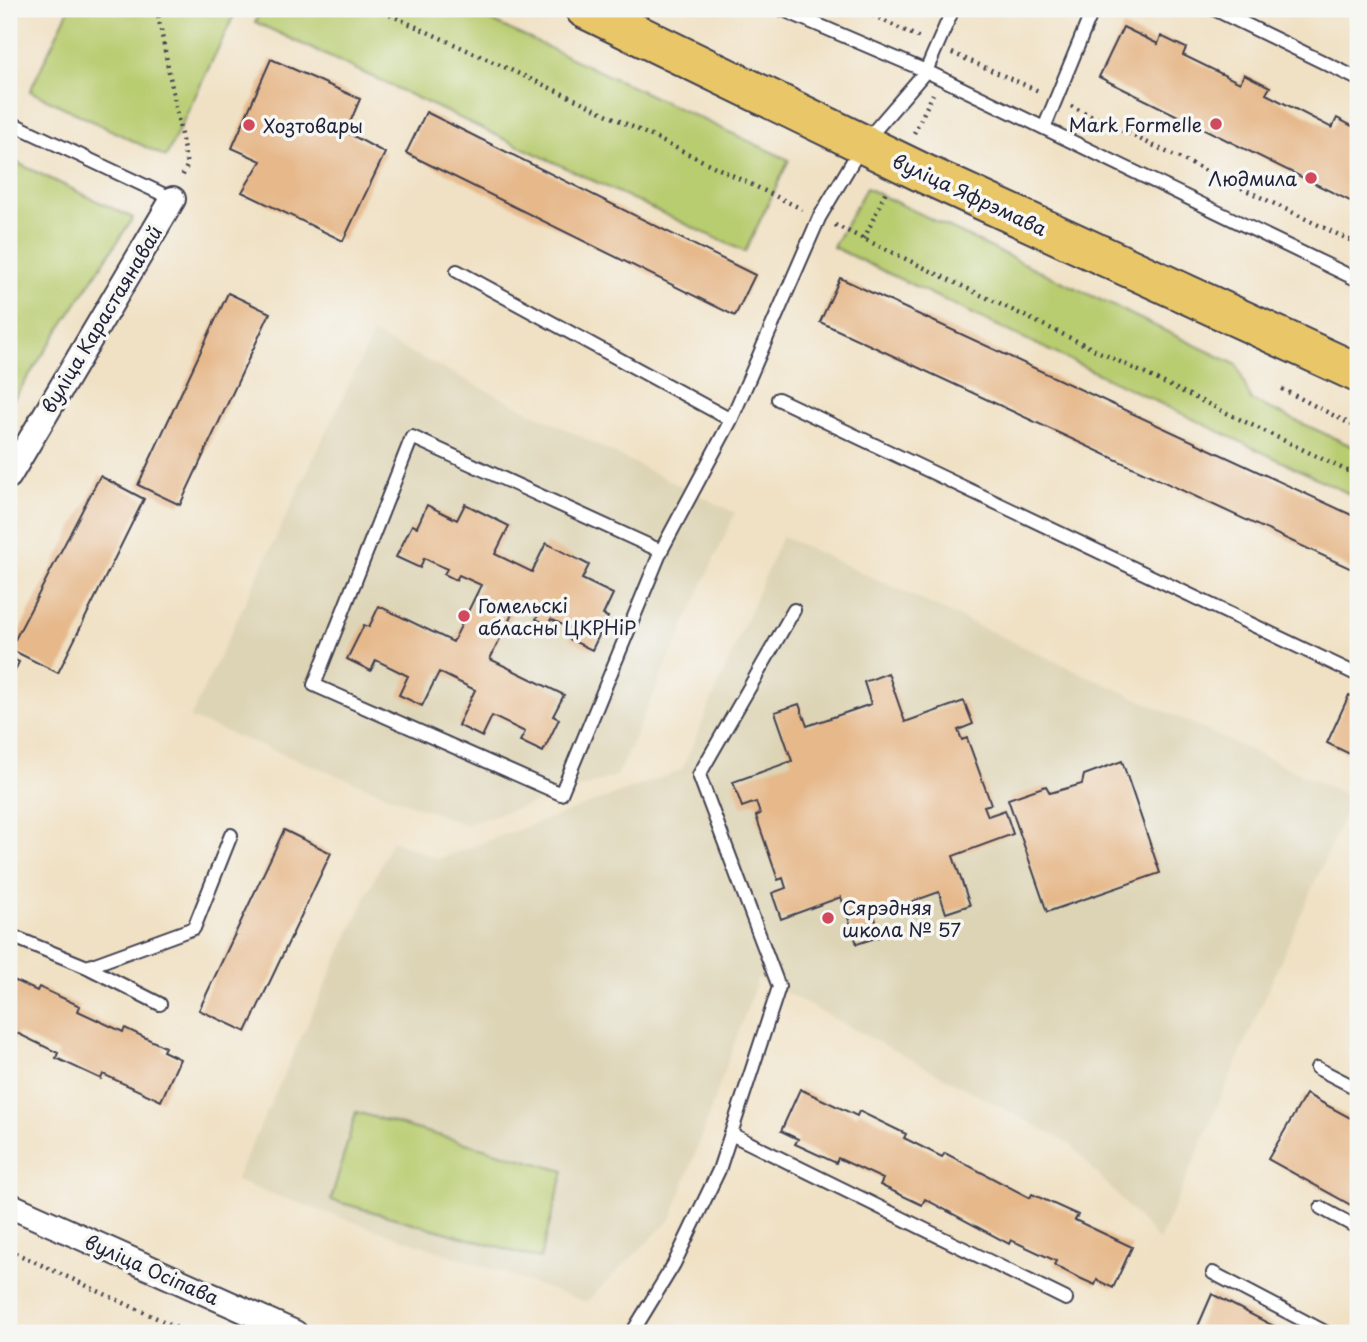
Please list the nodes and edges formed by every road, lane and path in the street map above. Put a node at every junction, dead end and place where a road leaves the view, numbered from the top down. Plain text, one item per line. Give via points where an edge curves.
1 (157, 9) edge
2 (377, 9) edge
3 (585, 9) edge
4 (781, 9) edge
5 (860, 9) edge
6 (953, 9) edge
7 (1093, 9) edge
8 (1214, 9) edge
9 (937, 46) junction
10 (926, 71) junction
11 (1358, 79) edge
12 (1055, 99) junction
13 (9, 122) edge
14 (1044, 128) junction
15 (863, 144) junction
16 (187, 166) dead end
17 (173, 199) joint
18 (819, 218) junction
19 (1358, 244) edge
20 (457, 271) dead end
21 (1358, 280) edge
22 (1358, 373) edge
23 (1282, 388) dead end
24 (778, 399) dead end
25 (1358, 416) edge
26 (731, 420) junction
27 (1356, 427) edge
28 (9, 476) edge
29 (1358, 476) edge
30 (661, 551) junction
31 (794, 610) dead end
32 (1358, 675) edge
33 (231, 835) dead end
34 (9, 935) edge
35 (87, 967) junction
36 (160, 1004) dead end
37 (1317, 1068) dead end
38 (1358, 1089) edge
39 (731, 1134) junction
40 (9, 1205) edge
41 (1321, 1208) dead end
42 (1358, 1228) edge
43 (9, 1250) edge
44 (1213, 1273) dead end
45 (1066, 1299) dead end
46 (188, 1333) edge
47 (295, 1333) edge
48 (632, 1333) edge
49 (1327, 1333) edge

1 - 16 path
2 - 18 path
3 - 15 main road, вуліца Яфрэмава
4 - 10 lane
5 - 9 path
6 - 9 lane
7 - 12 lane
8 - 11 lane
9 - 10 lane
9 - 12 path
10 - 14 lane
10 - 15 lane
12 - 14 lane
12 - 19 path
13 - 17 lane
14 - 21 lane
15 - 18 lane
15 - 22 main road, вуліца Яфрэмава
17 - 28 street, вуліца Карастаянавай
18 - 26 lane
18 - 29 path
20 - 26 lane
23 - 27 path
24 - 32 lane
25 - 27 path
26 - 30 lane
30 - 30 lane via 412,437 314,685 561,794
31 - 39 lane via 699,775 779,987
33 - 35 lane via 194,928
34 - 35 lane
35 - 36 lane
37 - 38 lane
39 - 45 lane
39 - 48 lane via 674,1264
40 - 47 street, вуліца Осіпава
41 - 42 lane
43 - 46 path
44 - 49 lane

